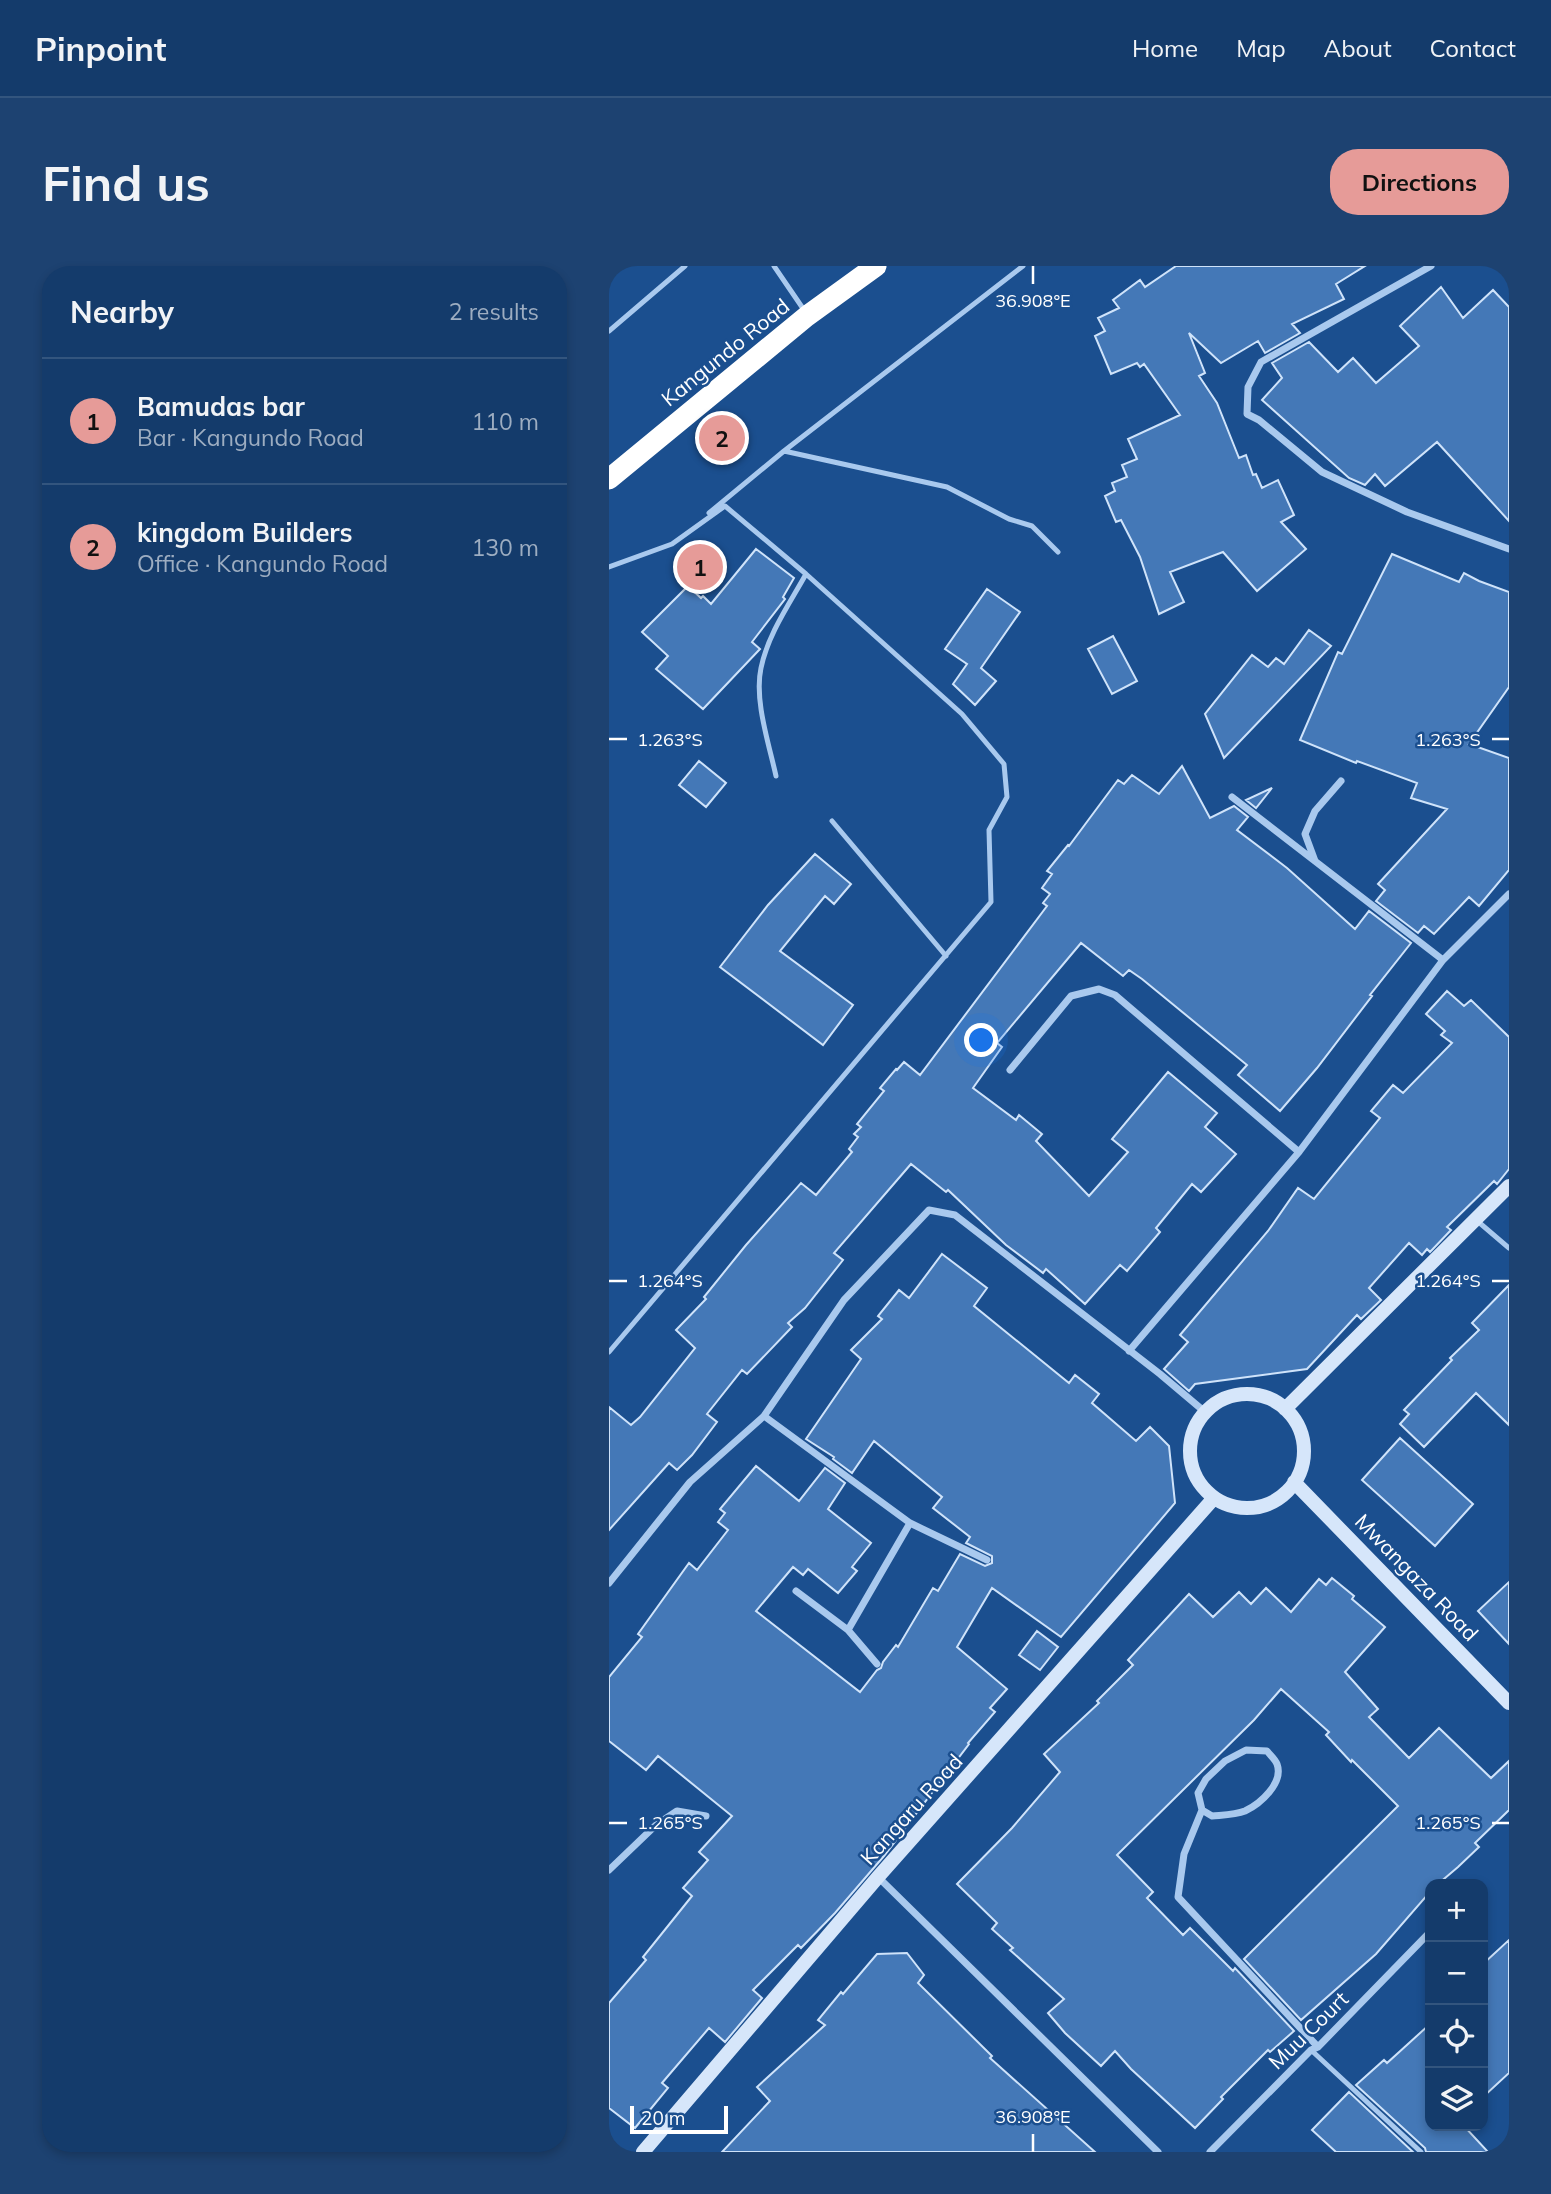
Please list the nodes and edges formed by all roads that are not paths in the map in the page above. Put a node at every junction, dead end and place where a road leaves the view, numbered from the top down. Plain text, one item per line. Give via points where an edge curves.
1 (685, 266) edge
2 (773, 266) edge
3 (876, 266) edge
4 (1023, 266) edge
5 (1431, 266) edge
6 (807, 316) junction
7 (609, 331) edge
8 (784, 451) junction
9 (609, 479) edge
10 (672, 544) junction
11 (1509, 549) edge
12 (1058, 552) dead end
13 (609, 567) edge
14 (806, 574) junction
15 (776, 776) dead end
16 (1341, 781) dead end
17 (1232, 797) dead end
18 (832, 821) dead end
19 (1316, 862) junction
20 (1509, 894) edge
21 (946, 956) junction
22 (1443, 960) junction
23 (1010, 1070) dead end
24 (1299, 1152) junction
25 (1509, 1186) edge
26 (1475, 1219) junction
27 (1509, 1248) edge
28 (1129, 1351) junction
29 (609, 1352) edge
30 (1285, 1409) junction
31 (1205, 1412) junction
32 (764, 1416) junction
33 (1294, 1482) junction
34 (1214, 1498) junction
35 (910, 1523) junction
36 (987, 1560) dead end
37 (609, 1583) edge
38 (796, 1591) dead end
39 (848, 1630) junction
40 (877, 1664) dead end
41 (1509, 1703) edge
42 (1202, 1810) junction
43 (706, 1816) dead end
44 (609, 1870) edge
45 (878, 1877) junction
46 (1425, 1937) edge
47 (1315, 2048) junction
48 (643, 2152) edge
49 (1158, 2152) edge
50 (1210, 2152) edge
51 (1421, 2152) edge

1 - 7 lane
2 - 6 lane
3 - 6 highway, Kangundo Road
4 - 8 lane
5 - 11 street via 1261,362 1248,387 1247,414 1322,472 1407,512
6 - 9 highway, Kangundo Road
8 - 10 lane
8 - 12 lane via 947,487 1032,526
10 - 13 lane
10 - 14 lane via 725,506
14 - 15 lane via 772,637 761,669 761,711
14 - 21 lane via 962,714 1004,764 1007,797 989,830 991,902
16 - 19 street via 1315,811 1305,834
17 - 19 street
18 - 21 lane
19 - 22 street
20 - 22 street
21 - 29 lane
22 - 24 street
23 - 24 street via 1071,996 1099,989 1115,995
24 - 28 street
25 - 26 main road
26 - 27 lane
26 - 30 main road
28 - 31 street
28 - 32 street via 955,1214 929,1210 844,1300
30 - 31 main road via 1254,1394 1235,1395
30 - 33 main road via 1296,1421 1304,1451
31 - 34 main road via 1194,1428 1191,1466
32 - 35 street
32 - 37 street via 690,1482
33 - 34 main road via 1267,1504 1249,1508
33 - 41 main road, Mwangaza Road
34 - 45 main road, Kangaru Road
35 - 36 street
35 - 39 street
38 - 39 street
39 - 40 street
42 - 42 street via 1198,1793 1225,1761 1246,1750 1267,1751 1276,1761 1275,1784 1245,1811 1212,1816
42 - 47 street via 1184,1854 1178,1897
43 - 44 street via 677,1811
45 - 48 main road, Kangaru Road
45 - 49 street
46 - 47 street, Muu Court
47 - 50 street, Muu Court
47 - 51 lane

